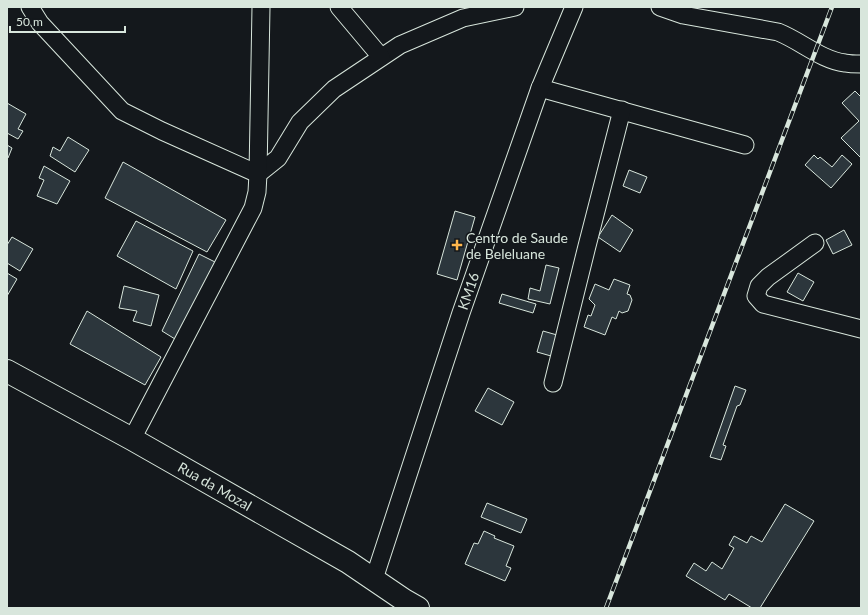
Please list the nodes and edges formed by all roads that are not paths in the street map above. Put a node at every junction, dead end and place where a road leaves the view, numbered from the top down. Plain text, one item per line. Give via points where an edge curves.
1 (30, 7) edge
2 (261, 7) edge
3 (339, 7) edge
4 (515, 7) edge
5 (574, 7) edge
6 (660, 7) edge
7 (381, 57) junction
8 (861, 64) edge
9 (540, 88) junction
10 (622, 110) junction
11 (745, 145) dead end
12 (258, 174) junction
13 (815, 243) dead end
14 (861, 329) edge
15 (7, 371) edge
16 (553, 383) dead end
17 (132, 439) junction
18 (374, 579) junction
19 (408, 606) edge

1 - 12 street via 40,23 122,111
2 - 12 street
3 - 7 street
4 - 7 street via 463,18 400,44
5 - 9 street, KM16
6 - 8 street via 683,15 778,32 833,60
7 - 12 street via 334,89 300,122 278,158
9 - 10 street
9 - 18 street, KM16 via 460,313
10 - 11 street
10 - 16 street
12 - 17 street via 257,192 252,208
13 - 14 street via 768,277 759,286 756,296 763,304
15 - 17 main road, Rua da Mozal
17 - 18 main road, Rua da Mozal
18 - 19 main road, Rua da Mozal

